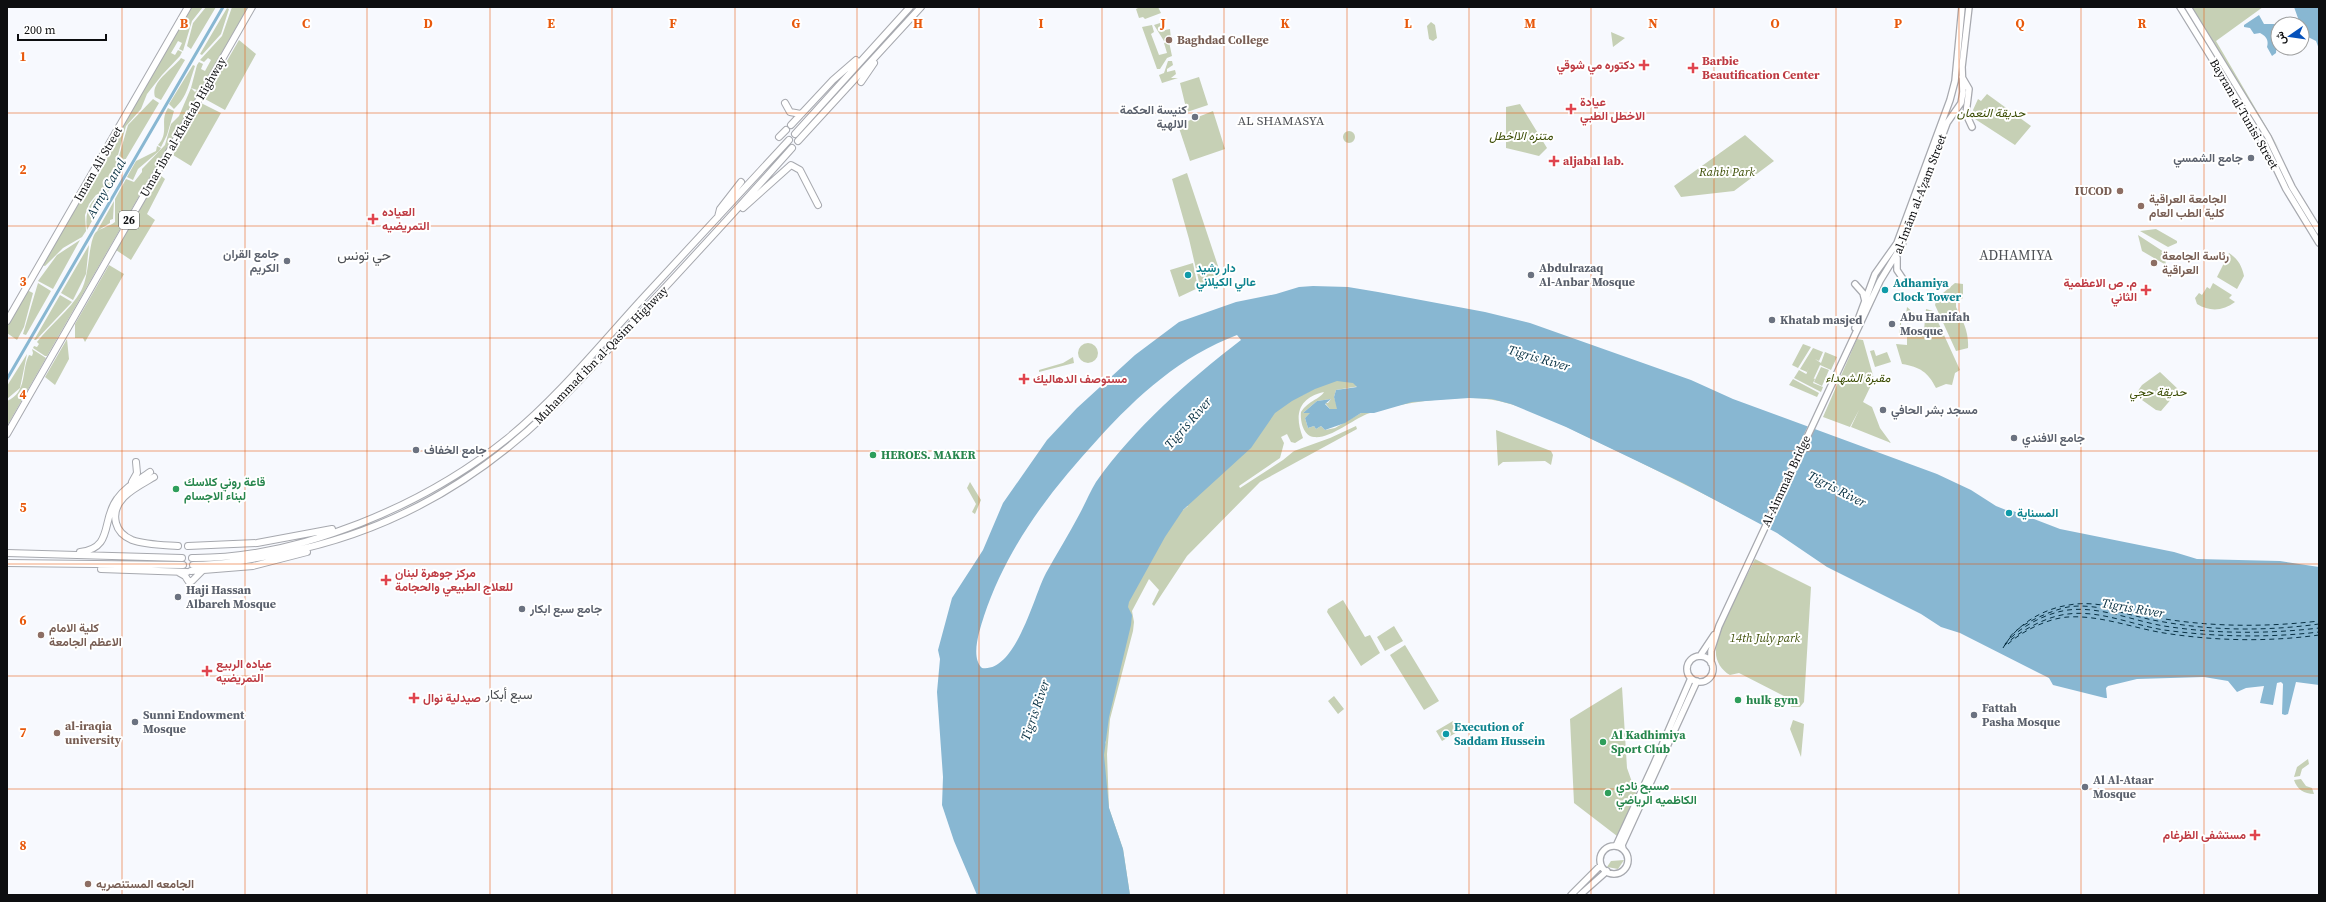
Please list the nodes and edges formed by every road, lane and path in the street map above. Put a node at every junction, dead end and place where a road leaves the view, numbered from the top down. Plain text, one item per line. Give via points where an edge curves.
1 (188, 7) edge
2 (252, 7) edge
3 (910, 7) edge
4 (921, 7) edge
5 (1962, 7) edge
6 (1968, 7) edge
7 (2180, 7) edge
8 (2188, 7) edge
9 (889, 42) junction
10 (876, 44) junction
11 (1962, 77) junction
12 (861, 82) dead end
13 (785, 103) dead end
14 (801, 114) junction
15 (791, 125) dead end
16 (1972, 127) dead end
17 (786, 130) dead end
18 (795, 134) dead end
19 (779, 137) dead end
20 (789, 140) dead end
21 (798, 141) dead end
22 (792, 148) dead end
23 (740, 182) dead end
24 (818, 205) dead end
25 (718, 217) junction
26 (2319, 231) edge
27 (707, 242) junction
28 (2319, 243) edge
29 (1898, 255) junction
30 (1877, 270) junction
31 (1884, 274) junction
32 (1873, 278) junction
33 (1903, 279) dead end
34 (1880, 281) junction
35 (1855, 284) dead end
36 (1865, 303) junction
37 (7, 321) edge
38 (1853, 336) junction
39 (8, 431) edge
40 (7, 439) edge
41 (136, 462) dead end
42 (128, 487) junction
43 (352, 526) junction
44 (333, 542) junction
45 (178, 546) dead end
46 (188, 546) dead end
47 (7, 553) edge
48 (60, 555) junction
49 (182, 558) dead end
50 (192, 558) dead end
51 (7, 563) edge
52 (56, 564) junction
53 (183, 565) dead end
54 (190, 569) junction
55 (204, 571) junction
56 (176, 572) junction
57 (1719, 626) junction
58 (1700, 656) junction
59 (1711, 662) junction
60 (1691, 678) junction
61 (1697, 681) junction
62 (1616, 846) junction
63 (1623, 849) junction
64 (1602, 865) junction
65 (1607, 871) junction
66 (1571, 895) edge
67 (1580, 895) edge

1 - 37 highway, Imam Ali Street
2 - 39 highway, Umar ibn al-Khattab Highway / 26
3 - 10 highway
4 - 9 highway
5 - 30 main road, al-Imām al-Aʿẓam Street via 1955,81 1950,100 1897,243
6 - 11 main road, al-Imām al-Aʿẓam Street
7 - 28 main road, Bayram al-Tunisi Street via 2266,146 2286,189
8 - 26 main road, Bayram al-Tunisi Street via 2268,137 2292,187
9 - 12 highway
9 - 21 highway
10 - 14 highway via 833,80
10 - 18 highway
11 - 16 main road via 1969,89 1966,114
11 - 29 main road, al-Imām al-Aʿẓam Street via 1961,103 1947,123
13 - 14 highway via 790,112
14 - 15 highway
17 - 19 highway
20 - 25 highway, Muhammad ibn al-Qasim Highway
22 - 27 highway, Muhammad ibn al-Qasim Highway
23 - 25 highway via 720,209
24 - 27 highway via 800,171 791,165
25 - 43 highway, Muhammad ibn al-Qasim Highway via 606,341 509,438 464,470 403,506
27 - 44 highway, Muhammad ibn al-Qasim Highway via 564,397 513,444 469,477 423,504 364,532
29 - 31 main road, al-Imām al-Aʿẓam Street
29 - 33 main road via 1897,270
30 - 31 main road
30 - 32 main road, al-Imām al-Aʿẓam Street
31 - 34 main road, al-Imām al-Aʿẓam Street
32 - 34 main road
32 - 36 main road, al-Imām al-Aʿẓam Street
34 - 38 main road, al-Imām al-Aʿẓam Street
35 - 36 main road via 1863,293
36 - 38 main road, al-Imām al-Aʿẓam Street
38 - 57 main road, Al-Aimmah Bridge
39 - 40 highway, Umar ibn al-Khattab Highway
41 - 42 highway via 138,473
42 - 45 highway via 152,475 122,499 116,511 116,525 123,534 134,541
42 - 48 highway via 114,503 99,545 88,551
43 - 46 highway via 257,543
43 - 50 highway, Muhammad ibn al-Qasim Highway via 284,546 232,556
44 - 54 highway, Muhammad ibn al-Qasim Highway
44 - 55 highway via 264,564
47 - 48 highway
48 - 49 highway
51 - 52 highway
52 - 53 highway
52 - 56 highway
54 - 55 highway
54 - 56 highway
55 - 56 highway via 190,582
57 - 58 main road, Al-Aimmah Bridge
57 - 59 main road, Al-Aimmah Bridge via 1711,651
58 - 59 main road
58 - 60 main road via 1693,658 1688,664
59 - 61 main road via 1710,676
60 - 61 main road
60 - 62 main road
61 - 63 main road via 1622,845
62 - 63 main road
62 - 64 main road via 1608,847 1602,853
63 - 65 main road via 1627,858 1625,867 1619,872
64 - 65 main road
64 - 66 main road
65 - 67 main road

